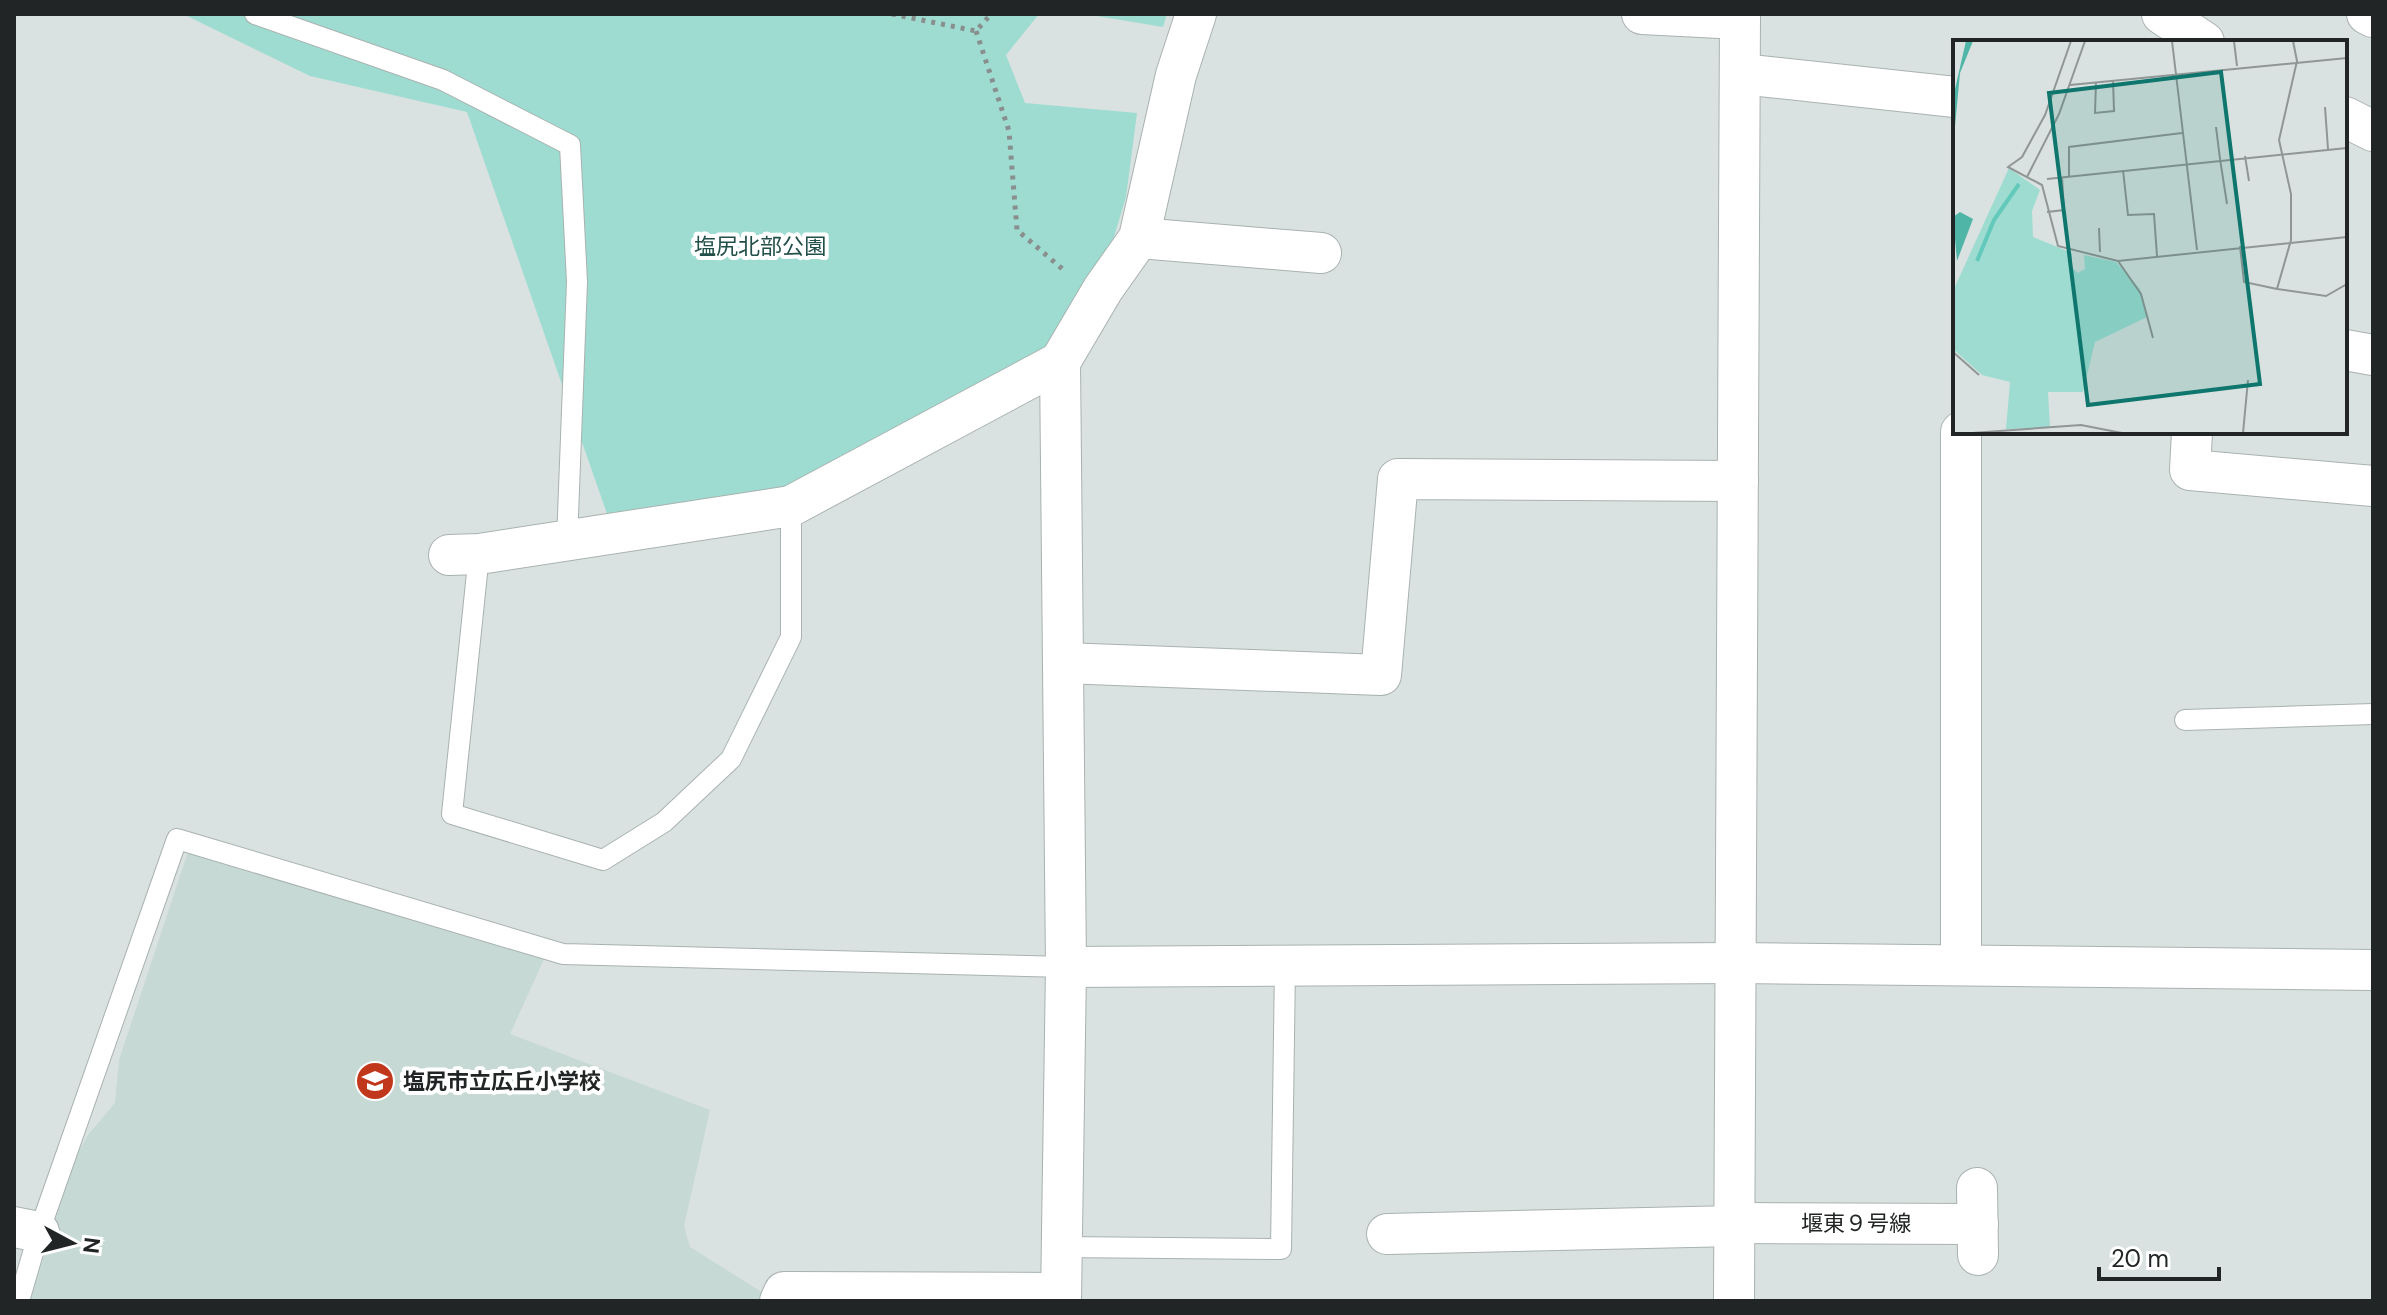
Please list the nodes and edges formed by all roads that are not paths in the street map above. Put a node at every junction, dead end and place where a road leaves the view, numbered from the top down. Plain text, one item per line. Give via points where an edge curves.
1 (255, 14) edge
2 (1196, 14) edge
3 (1642, 14) edge
4 (2162, 14) edge
5 (2367, 14) edge
6 (1740, 16) edge
7 (2373, 17) edge
8 (2201, 40) edge
9 (1741, 74) junction
10 (1953, 97) edge
11 (2347, 118) edge
12 (2373, 131) edge
13 (1139, 238) junction
14 (1321, 253) dead end
15 (2347, 350) edge
16 (2373, 355) edge
17 (1060, 362) junction
18 (1961, 434) edge
19 (2192, 434) edge
20 (1738, 481) junction
21 (2373, 486) edge
22 (791, 506) junction
23 (567, 541) junction
24 (464, 555) joint
25 (1063, 663) junction
26 (2373, 714) edge
27 (2185, 720) dead end
28 (1737, 963) junction
29 (1285, 965) junction
30 (1961, 965) junction
31 (1066, 967) junction
32 (2373, 970) edge
33 (1978, 1222) dead end
34 (1735, 1224) junction
35 (27, 1229) edge
36 (1387, 1234) dead end
37 (1061, 1247) junction
38 (1061, 1297) edge
39 (19, 1301) edge
40 (780, 1301) edge
41 (1734, 1301) edge

1 - 23 lane via 443,80 570,145 577,282
2 - 13 street via 1176,75
3 - 6 street
4 - 8 street
5 - 7 street
6 - 9 street
9 - 10 street
9 - 20 street
11 - 12 street
13 - 14 street
13 - 17 street
15 - 16 street
17 - 22 street
17 - 25 street
18 - 30 street
19 - 21 street via 2190,470
20 - 25 street via 1398,479 1381,675
20 - 28 street
22 - 23 street
22 - 24 lane via 791,637 731,759 664,822 603,860 452,814
23 - 24 street
25 - 31 street
26 - 27 lane
28 - 29 street
28 - 30 street
28 - 34 street
29 - 31 street
29 - 37 lane via 1281,1249
30 - 32 street
31 - 35 lane via 563,954 177,839
31 - 37 street
33 - 34 street, 堰東９号線
34 - 36 street, 堰東９号線
34 - 41 street
35 - 39 lane
37 - 38 street
38 - 40 street via 784,1292

